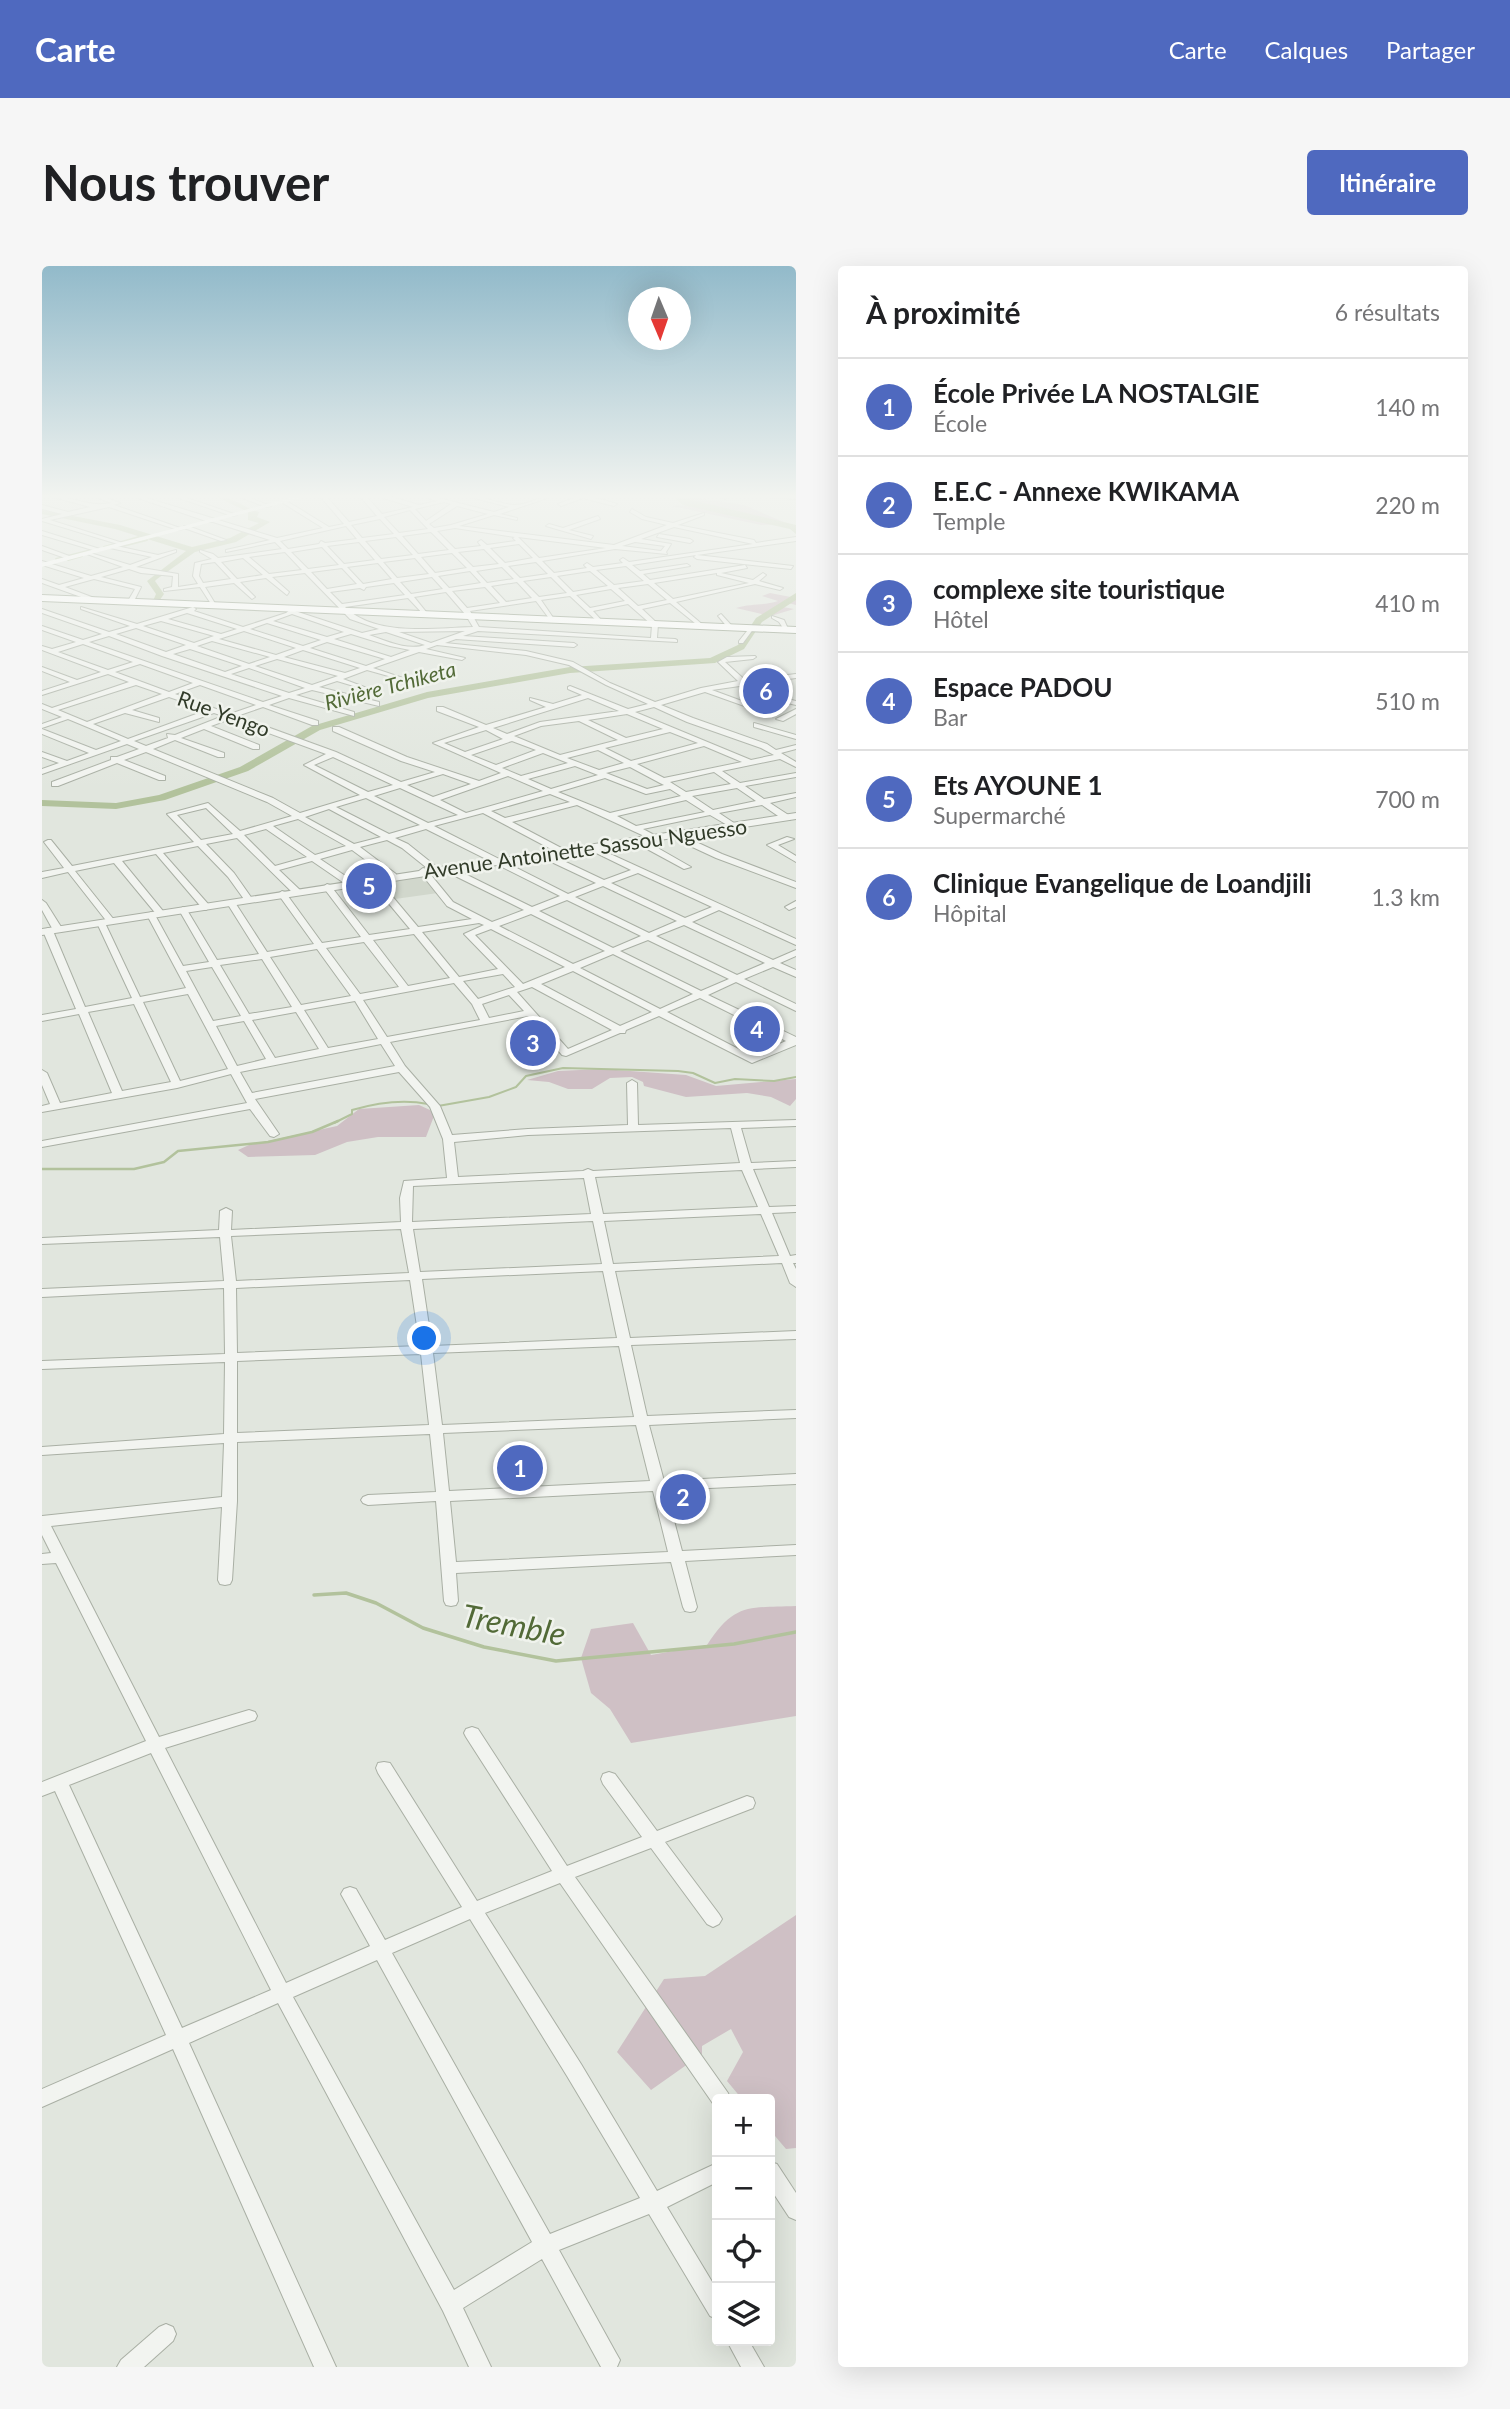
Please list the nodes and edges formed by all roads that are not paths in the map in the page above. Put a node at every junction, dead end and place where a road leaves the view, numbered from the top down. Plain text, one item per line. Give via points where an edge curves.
1 (78, 593) edge
2 (136, 593) edge
3 (206, 593) edge
4 (249, 593) edge
5 (327, 593) edge
6 (368, 593) edge
7 (406, 593) edge
8 (427, 593) edge
9 (449, 593) edge
10 (495, 593) edge
11 (531, 593) edge
12 (579, 593) edge
13 (618, 593) edge
14 (662, 593) edge
15 (710, 593) edge
16 (573, 594) junction
17 (706, 594) joint
18 (409, 596) junction
19 (252, 597) dead end
20 (42, 598) edge
21 (100, 600) junction
22 (538, 600) junction
23 (131, 601) junction
24 (376, 601) junction
25 (671, 601) junction
26 (630, 602) junction
27 (210, 604) junction
28 (505, 604) junction
29 (342, 608) junction
30 (638, 608) junction
31 (76, 610) junction
32 (293, 610) junction
33 (589, 610) junction
34 (42, 611) edge
35 (188, 611) junction
36 (468, 613) junction
37 (424, 614) junction
38 (57, 616) junction
39 (721, 616) dead end
40 (774, 617) dead end
41 (162, 618) junction
42 (551, 619) junction
43 (42, 620) edge
44 (267, 621) junction
45 (600, 621) junction
46 (655, 624) junction
47 (137, 626) junction
48 (701, 626) junction
49 (730, 627) junction
50 (42, 628) edge
51 (243, 628) junction
52 (751, 628) junction
53 (477, 629) junction
54 (384, 630) junction
55 (792, 630) edge
56 (352, 631) junction
57 (111, 634) junction
58 (363, 635) junction
59 (220, 636) junction
60 (653, 637) junction
61 (452, 638) junction
62 (211, 639) junction
63 (328, 640) junction
64 (675, 641) dead end
65 (82, 642) junction
66 (741, 642) dead end
67 (433, 645) junction
68 (574, 645) dead end
69 (191, 646) junction
70 (42, 648) edge
71 (303, 648) junction
72 (52, 651) junction
73 (415, 651) junction
74 (42, 654) edge
75 (166, 654) junction
76 (278, 657) junction
77 (752, 657) dead end
78 (462, 658) dead end
79 (391, 660) junction
80 (137, 663) junction
81 (251, 666) junction
82 (368, 668) junction
83 (42, 669) edge
84 (109, 672) junction
85 (224, 674) junction
86 (347, 676) junction
87 (796, 676) edge
88 (338, 679) junction
89 (404, 680) dead end
90 (742, 681) junction
91 (77, 682) junction
92 (137, 682) junction
93 (197, 683) junction
94 (313, 688) junction
95 (570, 688) dead end
96 (365, 689) dead end
97 (703, 689) junction
98 (43, 692) edge
99 (168, 693) junction
100 (288, 696) junction
101 (587, 696) junction
102 (532, 699) dead end
103 (376, 704) dead end
104 (653, 704) junction
105 (796, 705) edge
106 (42, 706) edge
107 (260, 706) junction
108 (551, 707) junction
109 (440, 709) dead end
110 (52, 710) junction
111 (123, 710) junction
112 (215, 710) junction
113 (627, 712) junction
114 (351, 713) dead end
115 (231, 716) junction
116 (68, 717) junction
117 (578, 717) junction
118 (780, 719) dead end
119 (156, 720) dead end
120 (315, 723) dead end
121 (85, 724) junction
122 (757, 725) dead end
123 (202, 726) junction
124 (482, 727) junction
125 (42, 729) edge
126 (336, 729) dead end
127 (157, 730) junction
128 (669, 730) junction
129 (174, 737) junction
130 (796, 737) edge
131 (508, 738) junction
132 (626, 741) junction
133 (126, 742) junction
134 (704, 744) junction
135 (256, 747) dead end
136 (796, 747) edge
137 (142, 748) junction
138 (600, 748) junction
139 (542, 751) junction
140 (96, 753) junction
141 (42, 754) edge
142 (332, 754) junction
143 (778, 754) junction
144 (221, 755) dead end
145 (464, 755) junction
146 (559, 758) junction
147 (114, 759) junction
148 (749, 762) junction
149 (66, 763) junction
150 (575, 764) junction
151 (630, 764) junction
152 (796, 765) edge
153 (495, 768) junction
154 (714, 769) junction
155 (42, 772) edge
156 (443, 772) junction
157 (509, 773) junction
158 (601, 774) junction
159 (796, 775) edge
160 (162, 778) dead end
161 (522, 779) junction
162 (663, 781) junction
163 (477, 783) junction
164 (55, 784) dead end
165 (403, 785) junction
166 (739, 785) junction
167 (672, 786) junction
168 (552, 791) junction
169 (368, 795) junction
170 (796, 795) edge
171 (686, 796) junction
172 (322, 797) dead end
173 (436, 799) junction
174 (763, 801) junction
175 (577, 803) junction
176 (334, 806) junction
177 (484, 810) junction
178 (711, 813) junction
179 (465, 815) junction
180 (609, 816) junction
181 (300, 817) junction
182 (792, 817) edge
183 (504, 821) junction
184 (428, 826) junction
185 (269, 827) junction
186 (734, 827) junction
187 (637, 828) junction
188 (239, 835) junction
189 (676, 836) junction
190 (389, 837) junction
191 (655, 839) junction
192 (790, 839) dead end
193 (639, 841) junction
194 (48, 842) dead end
195 (200, 844) junction
196 (354, 847) junction
197 (592, 849) junction
198 (159, 853) junction
199 (565, 853) junction
200 (545, 856) junction
201 (316, 857) junction
202 (796, 859) edge
203 (117, 861) junction
204 (499, 862) junction
205 (687, 867) dead end
206 (274, 869) junction
207 (441, 869) junction
208 (71, 870) junction
209 (638, 870) junction
210 (423, 871) junction
211 (42, 875) edge
212 (393, 876) junction
213 (373, 879) junction
214 (350, 883) junction
215 (603, 883) junction
216 (796, 885) edge
217 (327, 887) junction
218 (296, 892) junction
219 (282, 894) junction
220 (566, 897) junction
221 (249, 900) junction
222 (42, 903) edge
223 (231, 903) junction
224 (206, 907) junction
225 (717, 908) junction
226 (183, 910) junction
227 (531, 911) junction
228 (155, 914) junction
229 (480, 920) junction
230 (684, 921) junction
231 (106, 922) junction
232 (491, 926) junction
233 (49, 931) edge
234 (414, 931) junction
235 (646, 936) junction
236 (366, 938) junction
237 (796, 942) edge
238 (317, 946) junction
239 (611, 951) junction
240 (796, 953) edge
241 (265, 955) junction
242 (772, 962) junction
243 (214, 964) junction
244 (572, 968) junction
245 (181, 969) junction
246 (505, 971) junction
247 (796, 974) edge
248 (736, 979) junction
249 (455, 981) junction
250 (533, 984) junction
251 (192, 990) junction
252 (406, 990) junction
253 (516, 990) junction
254 (698, 995) junction
255 (358, 999) junction
256 (136, 1001) junction
257 (475, 1003) junction
258 (796, 1008) edge
259 (301, 1009) junction
260 (82, 1011) junction
261 (531, 1013) junction
262 (658, 1014) junction
263 (42, 1018) edge
264 (246, 1018) junction
265 (486, 1021) junction
266 (212, 1024) junction
267 (622, 1031) junction
268 (383, 1041) junction
269 (795, 1041) edge
270 (327, 1052) junction
271 (272, 1061) junction
272 (401, 1068) junction
273 (234, 1071) junction
274 (42, 1073) edge
275 (632, 1083) dead end
276 (177, 1085) junction
277 (118, 1095) junction
278 (252, 1101) junction
279 (56, 1106) junction
280 (42, 1109) edge
281 (796, 1123) edge
282 (735, 1125) junction
283 (632, 1130) junction
284 (274, 1134) dead end
285 (448, 1139) junction
286 (42, 1144) edge
287 (796, 1164) edge
288 (746, 1166) junction
289 (588, 1172) junction
290 (453, 1178) junction
291 (796, 1209) edge
292 (226, 1211) dead end
293 (765, 1211) junction
294 (598, 1219) junction
295 (408, 1226) junction
296 (226, 1235) junction
297 (42, 1241) edge
298 (791, 1260) edge
299 (607, 1268) junction
300 (417, 1278) junction
301 (796, 1283) edge
302 (231, 1285) junction
303 (42, 1293) edge
304 (796, 1335) edge
305 (624, 1342) junction
306 (427, 1351) junction
307 (231, 1356) junction
308 (42, 1365) edge
309 (796, 1413) edge
310 (642, 1420) junction
311 (437, 1429) junction
312 (232, 1438) junction
313 (42, 1451) edge
314 (796, 1479) edge
315 (659, 1486) junction
316 (445, 1495) junction
317 (368, 1500) dead end
318 (230, 1501) junction
319 (42, 1521) edge
320 (796, 1550) edge
321 (677, 1556) junction
322 (60, 1558) junction
323 (42, 1559) edge
324 (449, 1568) junction
325 (225, 1580) dead end
326 (451, 1601) dead end
327 (690, 1607) dead end
328 (249, 1716) dead end
329 (472, 1733) dead end
330 (156, 1744) junction
331 (384, 1768) dead end
332 (609, 1779) dead end
333 (51, 1785) edge
334 (747, 1803) dead end
335 (652, 1840) junction
336 (563, 1874) junction
337 (350, 1894) dead end
338 (472, 1910) junction
339 (713, 1919) dead end
340 (382, 1948) junction
341 (281, 1992) junction
342 (177, 2037) junction
343 (717, 2094) edge
344 (42, 2098) edge
345 (712, 2174) edge
346 (775, 2178) edge
347 (653, 2203) junction
348 (796, 2210) edge
349 (547, 2245) junction
350 (712, 2301) edge
351 (450, 2304) junction
352 (166, 2334) dead end
353 (740, 2346) edge
354 (609, 2360) dead end
355 (128, 2367) edge
356 (325, 2367) edge
357 (480, 2367) edge
358 (753, 2367) edge

1 - 21 street
2 - 23 street
3 - 27 street
4 - 19 street
5 - 29 street
6 - 24 street
7 - 18 street
8 - 18 street
9 - 36 street
10 - 28 street
11 - 22 street
12 - 16 street
13 - 26 street
14 - 25 street
15 - 17 street
16 - 22 street
16 - 33 street
17 - 25 street
18 - 24 street
18 - 37 street
20 - 21 highway
21 - 23 highway
21 - 31 street
22 - 28 street
22 - 42 street
23 - 27 highway
24 - 29 street
25 - 30 street
25 - 48 street
26 - 30 street
26 - 33 street
27 - 32 highway
27 - 35 street
28 - 36 street
29 - 32 highway
29 - 37 highway
29 - 54 street via 352,618
30 - 46 street
31 - 38 street
31 - 47 street
32 - 44 street
32 - 56 street
33 - 45 street
34 - 38 street
35 - 41 street
35 - 51 street
36 - 37 highway
36 - 42 highway
36 - 53 street
38 - 43 street
38 - 57 street
39 - 49 street
40 - 55 street
41 - 47 street
41 - 59 street
42 - 45 highway
44 - 51 street
44 - 63 street
45 - 46 highway
46 - 48 highway
46 - 60 street
47 - 57 street
47 - 69 street
48 - 49 highway
49 - 52 highway
50 - 65 street
51 - 59 street
51 - 71 street
52 - 55 highway
52 - 66 street
53 - 54 street
53 - 60 street
53 - 61 street
54 - 58 street
54 - 67 street
56 - 58 street
56 - 63 street
57 - 65 street
57 - 75 street
58 - 73 street
59 - 62 street
60 - 64 street
61 - 67 street
61 - 68 street
62 - 69 street
62 - 76 street
63 - 71 street
63 - 79 street
65 - 72 street
65 - 80 street
67 - 73 street
67 - 104 street via 526,653 566,662
69 - 75 street
69 - 81 street
70 - 72 street, Rue Yengo
71 - 76 street
71 - 82 street
72 - 74 street
72 - 84 street, Rue Yengo
73 - 78 street
73 - 79 street
75 - 80 street
75 - 85 street
76 - 81 street
76 - 86 street
77 - 90 street via 721,662
79 - 82 street
80 - 84 street
80 - 93 street
81 - 85 street
81 - 94 street
82 - 86 street
82 - 89 street
83 - 91 street
84 - 91 street
84 - 92 street, Rue Yengo
85 - 93 street
85 - 100 street
86 - 88 street
87 - 90 street
88 - 94 street
88 - 96 street
90 - 97 street
91 - 98 street
92 - 99 street, Rue Yengo
92 - 110 street
93 - 99 street
93 - 107 street
94 - 100 street
94 - 103 street
95 - 101 street
97 - 104 street
97 - 105 street via 750,706 775,698
99 - 111 street
99 - 112 street, Rue Yengo
100 - 107 street
100 - 114 street
101 - 108 street
101 - 113 street
102 - 108 street
104 - 113 street
104 - 143 street
105 - 118 street
106 - 110 street
107 - 115 street
107 - 120 street
108 - 117 street
108 - 124 street
109 - 124 street
110 - 116 street
111 - 119 street
111 - 121 street
112 - 115 street, Rue Yengo
112 - 127 street
113 - 117 street
113 - 128 street
115 - 123 street
115 - 142 street, Rue Yengo
116 - 121 street
116 - 125 street
117 - 131 street via 540,723
117 - 132 street
121 - 133 street
122 - 130 street
123 - 129 street
123 - 135 street
124 - 131 street
124 - 145 street via 437,743
125 - 140 street
126 - 156 street
127 - 129 street
127 - 133 street
128 - 132 street
128 - 134 street
129 - 137 street
129 - 144 street
131 - 139 street
131 - 145 street
132 - 138 street
133 - 137 street
133 - 140 street
134 - 148 street
134 - 151 street
136 - 143 street
137 - 147 street
137 - 181 street via 234,783
138 - 146 street
138 - 151 street
139 - 146 street
139 - 153 street
140 - 149 street
141 - 149 street
142 - 165 street, Rue Yengo
142 - 169 street via 308,765
143 - 148 street
143 - 152 street
145 - 153 street
146 - 150 street
147 - 160 street
147 - 164 street
148 - 154 street
149 - 155 street
150 - 158 street
150 - 161 street
151 - 158 street
151 - 162 street
153 - 157 street
154 - 162 street
154 - 166 street
156 - 163 street
156 - 165 street
157 - 161 street
157 - 163 street
158 - 167 street via 646,792
158 - 168 street
159 - 166 street
161 - 168 street
162 - 167 street
163 - 173 street
165 - 169 street
165 - 173 street, Rue Yengo
166 - 171 street
166 - 174 street
167 - 171 street
168 - 175 street
168 - 177 street
169 - 176 street
169 - 184 street
170 - 174 street
171 - 178 street
171 - 180 street
172 - 176 street
173 - 179 street, Rue Yengo
174 - 178 street
174 - 182 street
175 - 180 street
175 - 183 street
176 - 181 street
176 - 190 street
177 - 179 street
177 - 183 street
178 - 186 street
178 - 187 street
179 - 184 street
180 - 187 street
181 - 185 street
181 - 196 street
182 - 186 street, Avenue Antoinette Sassou Nguesso
183 - 199 street
184 - 190 street
184 - 204 street
185 - 188 street
185 - 201 street
186 - 189 street, Avenue Antoinette Sassou Nguesso
187 - 191 street
188 - 195 street
188 - 195 street via 207,804 171,814
188 - 206 street
189 - 191 street, Avenue Antoinette Sassou Nguesso
189 - 216 street
190 - 196 street
190 - 207 street
191 - 193 street, Avenue Antoinette Sassou Nguesso
192 - 202 street via 771,845
193 - 197 street, Avenue Antoinette Sassou Nguesso
193 - 205 street
194 - 208 street
195 - 198 street
195 - 221 street
196 - 201 street
196 - 212 street
197 - 199 street, Avenue Antoinette Sassou Nguesso
197 - 209 street
198 - 203 street
198 - 224 street
199 - 200 street, Avenue Antoinette Sassou Nguesso
200 - 204 street, Avenue Antoinette Sassou Nguesso
200 - 215 street
201 - 206 street
201 - 214 street
203 - 208 street
203 - 228 street
204 - 207 street, Avenue Antoinette Sassou Nguesso
204 - 220 street
206 - 218 street
207 - 210 street, Avenue Antoinette Sassou Nguesso
207 - 227 street
208 - 211 street
208 - 231 street
209 - 215 street
209 - 225 street
210 - 212 street, Avenue Antoinette Sassou Nguesso
210 - 229 street via 446,901
212 - 213 street, Avenue Antoinette Sassou Nguesso
213 - 214 street, Avenue Antoinette Sassou Nguesso
213 - 234 street
214 - 217 street, Avenue Antoinette Sassou Nguesso
215 - 220 street
215 - 230 street
217 - 218 street, Avenue Antoinette Sassou Nguesso
217 - 236 street
218 - 219 street, Avenue Antoinette Sassou Nguesso
219 - 221 street, Avenue Antoinette Sassou Nguesso
219 - 238 street
220 - 227 street
220 - 235 street
221 - 223 street, Avenue Antoinette Sassou Nguesso
222 - 233 street
223 - 224 street, Avenue Antoinette Sassou Nguesso
223 - 241 street
224 - 226 street, Avenue Antoinette Sassou Nguesso
225 - 230 street
225 - 237 street
226 - 228 street, Avenue Antoinette Sassou Nguesso
226 - 243 street
227 - 232 street
227 - 239 street
228 - 231 street, Avenue Antoinette Sassou Nguesso
228 - 245 street
229 - 232 street
229 - 234 street
230 - 235 street
230 - 242 street
231 - 233 street, Avenue Antoinette Sassou Nguesso
231 - 256 street
232 - 244 street
232 - 246 street via 469,936
233 - 260 street
234 - 236 street
234 - 249 street
235 - 239 street
235 - 248 street
236 - 238 street
236 - 252 street
238 - 241 street
238 - 255 street
239 - 244 street
239 - 254 street
240 - 242 street
241 - 243 street
241 - 259 street
242 - 247 street
242 - 248 street
243 - 245 street
243 - 264 street
244 - 250 street
244 - 262 street
245 - 251 street
246 - 249 street
246 - 253 street
248 - 254 street
248 - 258 street
249 - 252 street
249 - 257 street
250 - 253 street
250 - 267 street
251 - 256 street
251 - 266 street
252 - 255 street
253 - 257 street
253 - 261 street
254 - 262 street
254 - 269 street
255 - 259 street
255 - 268 street
256 - 260 street
256 - 276 street
257 - 265 street
259 - 264 street
259 - 270 street
260 - 263 street
260 - 277 street
261 - 265 street
261 - 267 street via 564,1053
262 - 267 street
262 - 269 street via 752,1060
264 - 266 street
264 - 271 street
265 - 268 street
266 - 273 street
268 - 270 street
268 - 272 street
270 - 271 street
271 - 273 street
272 - 278 street
272 - 285 street via 435,1106
273 - 276 street
273 - 278 street
274 - 279 street
275 - 283 street
276 - 277 street
277 - 279 street
278 - 284 street
278 - 286 street
279 - 280 street
281 - 282 street
282 - 283 street
282 - 288 street
283 - 285 street
285 - 290 street
287 - 288 street
288 - 289 street
288 - 293 street
289 - 290 street
289 - 294 street
290 - 295 street via 408,1182
291 - 293 street
292 - 296 street
293 - 294 street
293 - 298 street
294 - 295 street
294 - 299 street
295 - 296 street
295 - 300 street
296 - 297 street
296 - 302 street
298 - 299 street
298 - 301 street
299 - 300 street
299 - 305 street
300 - 302 street
300 - 306 street
302 - 303 street
302 - 307 street
304 - 305 street
305 - 306 street
305 - 310 street
306 - 307 street
306 - 311 street
307 - 308 street
307 - 312 street
309 - 310 street
310 - 311 street
310 - 315 street
311 - 312 street
311 - 316 street
312 - 313 street
312 - 318 street
314 - 315 street
315 - 316 street
315 - 321 street
316 - 317 street
316 - 324 street
318 - 319 street
318 - 325 street
319 - 322 street
320 - 321 street
321 - 324 street
321 - 327 street
322 - 323 street
322 - 330 street
324 - 326 street
328 - 330 street
329 - 336 street
330 - 333 street
330 - 341 street
331 - 338 street
332 - 335 street
333 - 342 street
334 - 335 street
335 - 336 street
335 - 339 street
336 - 338 street
336 - 343 street
337 - 340 street
338 - 340 street
338 - 347 street
340 - 341 street
340 - 349 street
341 - 342 street
341 - 351 street
342 - 344 street
342 - 356 street
345 - 347 street
346 - 348 street
347 - 349 street
347 - 350 street
349 - 351 street
349 - 354 street
351 - 357 street
352 - 355 street
353 - 358 street

